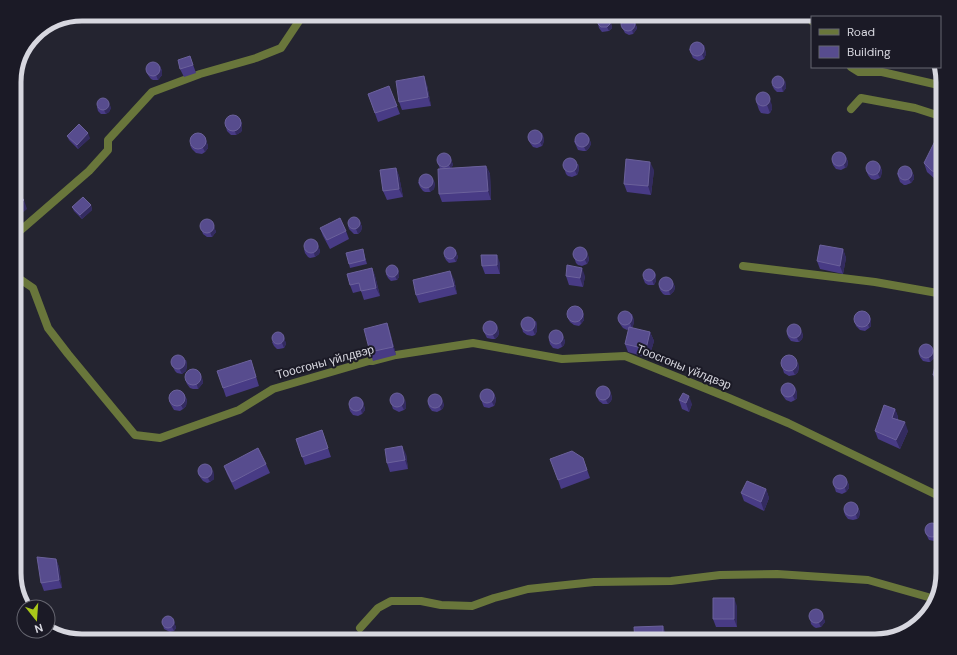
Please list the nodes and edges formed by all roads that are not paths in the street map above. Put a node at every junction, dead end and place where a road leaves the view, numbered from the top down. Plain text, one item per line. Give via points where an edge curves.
1 (299, 21) edge
2 (853, 68) edge
3 (936, 84) edge
4 (851, 109) dead end
5 (936, 115) edge
6 (21, 230) edge
7 (743, 266) dead end
8 (21, 280) edge
9 (936, 293) edge
10 (936, 495) edge
11 (931, 598) edge
12 (360, 628) dead end

1 - 6 street via 281,48 152,92 108,140 108,150 89,171
2 - 3 street via 859,72 882,72
4 - 5 street via 861,98 915,108
7 - 9 street via 875,282
8 - 10 street, Тоосгоны үйлдвэр via 33,288 48,328 136,435 160,438 239,410 273,389 368,361 473,343 562,359 624,356 788,423
11 - 12 street via 868,580 776,574 720,575 670,581 594,582 528,589 472,606 391,601 378,608

